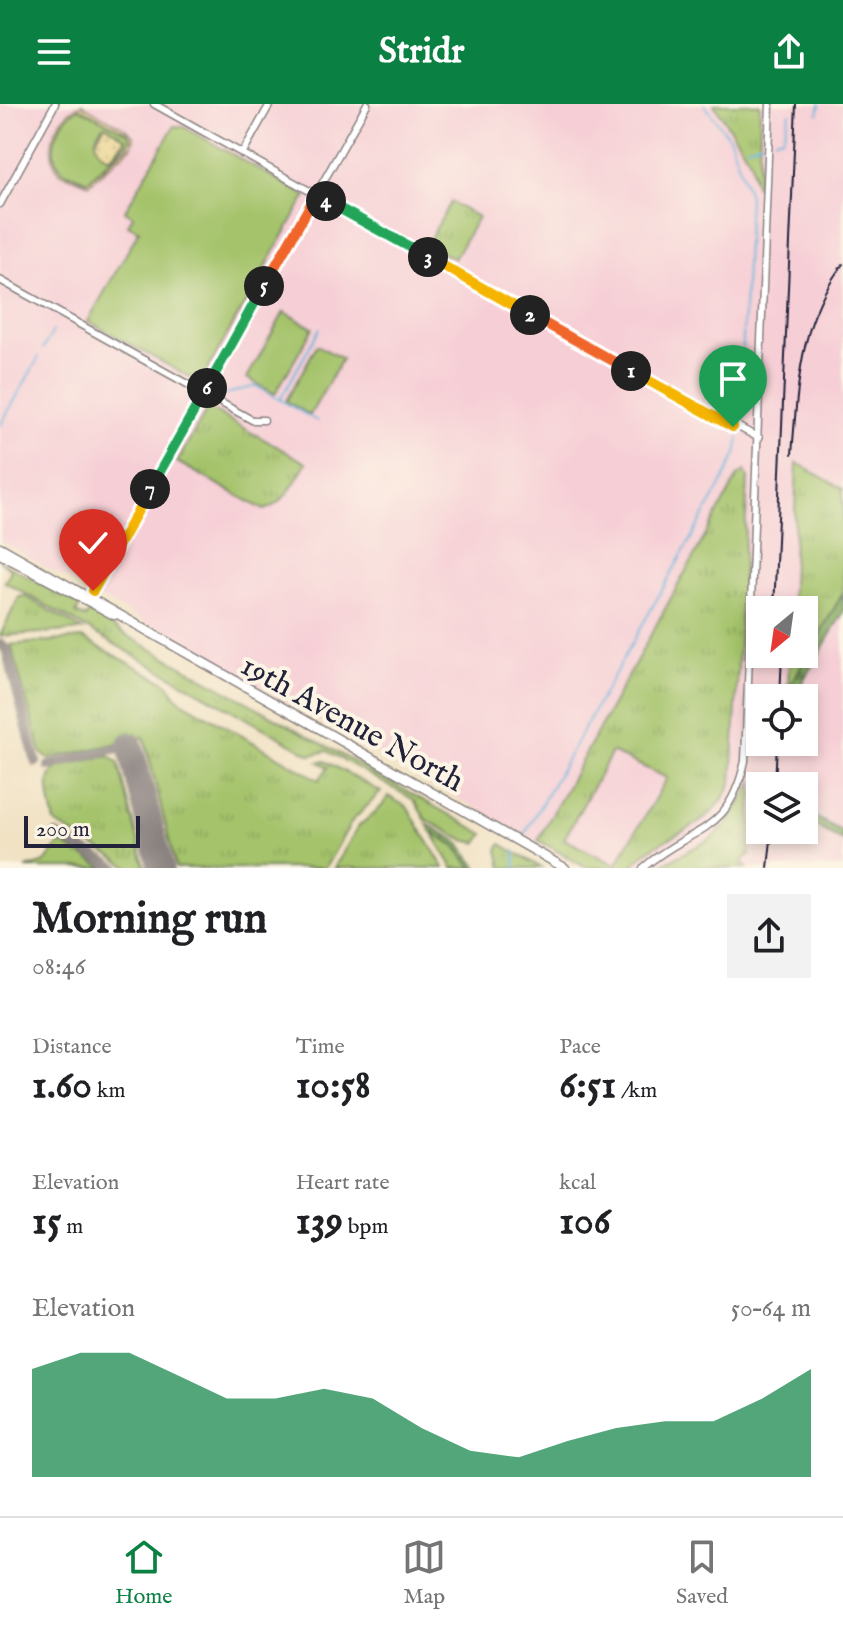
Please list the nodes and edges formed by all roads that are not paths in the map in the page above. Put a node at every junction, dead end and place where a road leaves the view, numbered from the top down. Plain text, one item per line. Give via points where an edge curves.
1 (55, 104) edge
2 (154, 104) edge
3 (270, 104) edge
4 (367, 104) edge
5 (770, 104) edge
6 (242, 154) junction
7 (316, 195) junction
8 (0, 204) edge
9 (0, 280) edge
10 (204, 394) junction
11 (264, 420) dead end
12 (759, 438) junction
13 (0, 547) edge
14 (0, 554) edge
15 (88, 600) junction
16 (565, 868) edge
17 (643, 868) edge

1 - 8 street
2 - 6 street
3 - 6 street
4 - 7 street
5 - 12 street
6 - 7 street
7 - 10 street
7 - 12 street
9 - 10 street
10 - 11 street via 252,420
10 - 15 street
12 - 17 street via 740,781 726,811 705,830
13 - 15 main road, 19th Avenue North
14 - 15 main road, 19th Avenue North
15 - 16 main road, 19th Avenue North

